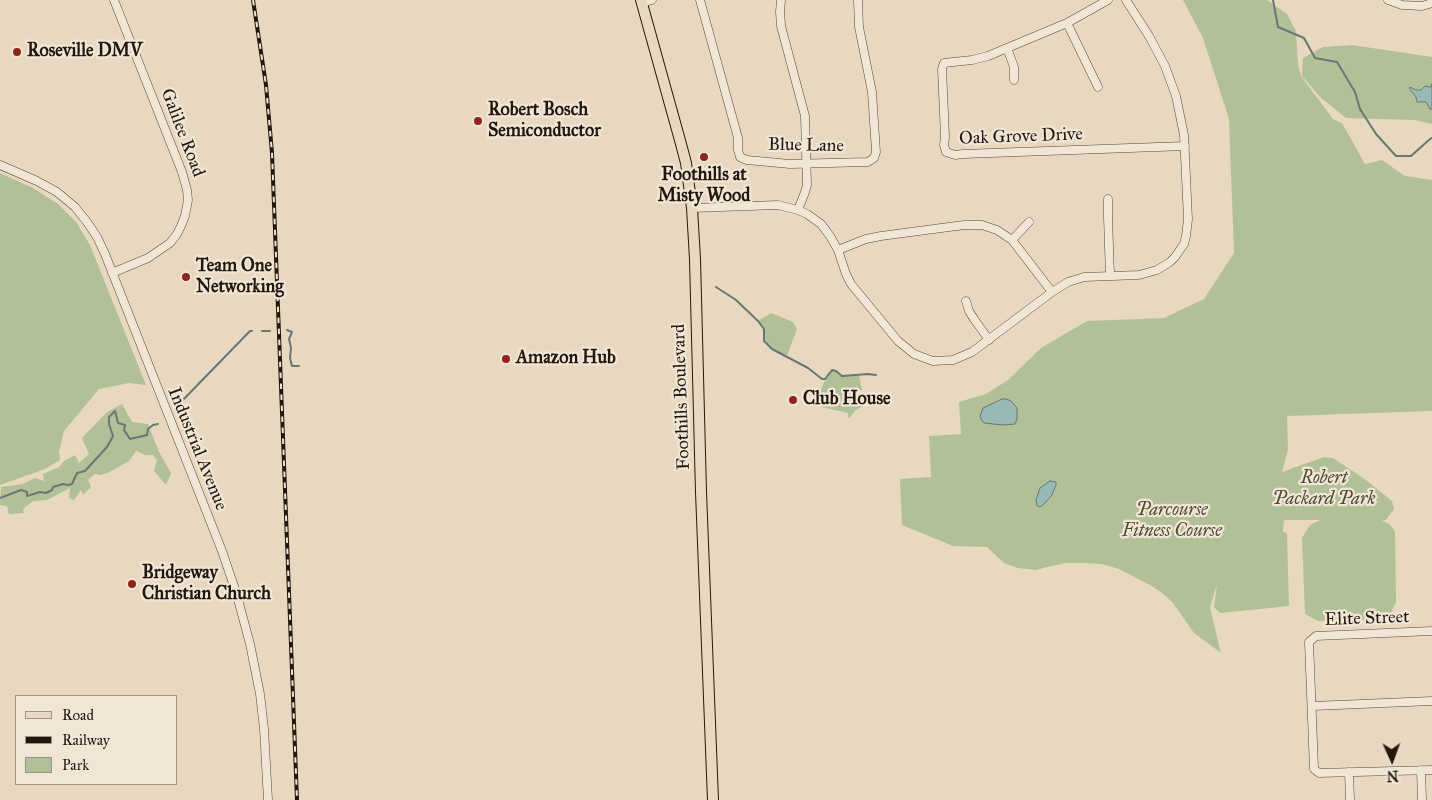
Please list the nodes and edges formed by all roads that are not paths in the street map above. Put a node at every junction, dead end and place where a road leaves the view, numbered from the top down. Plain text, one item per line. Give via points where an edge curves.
1 (114, 0) edge
2 (700, 0) edge
3 (780, 0) edge
4 (858, 0) edge
5 (1108, 0) edge
6 (1126, 0) edge
7 (1388, 0) edge
8 (645, 1) edge
9 (1432, 3) edge
10 (1067, 23) junction
11 (1006, 48) junction
12 (1014, 80) dead end
13 (1098, 87) dead end
14 (1185, 146) junction
15 (807, 163) junction
16 (0, 165) edge
17 (1108, 199) dead end
18 (692, 208) junction
19 (798, 210) junction
20 (1029, 222) dead end
21 (1012, 240) junction
22 (838, 250) junction
23 (112, 272) junction
24 (1110, 276) junction
25 (1052, 292) junction
26 (966, 300) dead end
27 (989, 340) junction
28 (1432, 631) edge
29 (1432, 701) edge
30 (1312, 706) junction
31 (1421, 770) junction
32 (1432, 770) edge
33 (1349, 772) junction
34 (268, 800) edge
35 (713, 800) edge
36 (1350, 800) edge
37 (1422, 800) edge

1 - 23 street, Galilee Road via 182,172 188,200 182,226 170,242 155,255
2 - 15 street, Blue Lane via 738,138 740,157 790,164
3 - 15 street via 781,26 804,110
4 - 15 street, Blue Lane via 859,27 873,100 876,152 868,162
5 - 10 street, Oak Grove Drive
6 - 14 street via 1165,66 1180,111
7 - 9 street via 1402,5
8 - 18 main road, Foothills Boulevard via 686,163
10 - 11 street, Oak Grove Drive
10 - 13 street
11 - 12 street via 1014,67
11 - 14 street, Oak Grove Drive via 972,60 944,63 946,152 954,155
14 - 24 street via 1188,228 1180,251 1157,270 1139,275
15 - 19 street via 807,185
16 - 23 street, Industrial Avenue via 57,192 75,207 97,237
17 - 24 street
18 - 19 street via 778,205
18 - 35 main road, Foothills Boulevard
19 - 22 street via 821,224
20 - 21 street
21 - 22 street via 989,227 974,224 873,237
21 - 25 street
22 - 27 street via 851,284 898,341 914,354 933,361 953,360
23 - 34 street, Industrial Avenue via 222,551 243,615 260,694
24 - 25 street via 1076,279
25 - 27 street
26 - 27 street via 974,319
28 - 30 street, Elite Street via 1316,636 1310,642
29 - 30 street
30 - 33 street, Elite Street via 1314,769 1319,773
31 - 32 street
31 - 33 street
31 - 37 street
33 - 36 street

